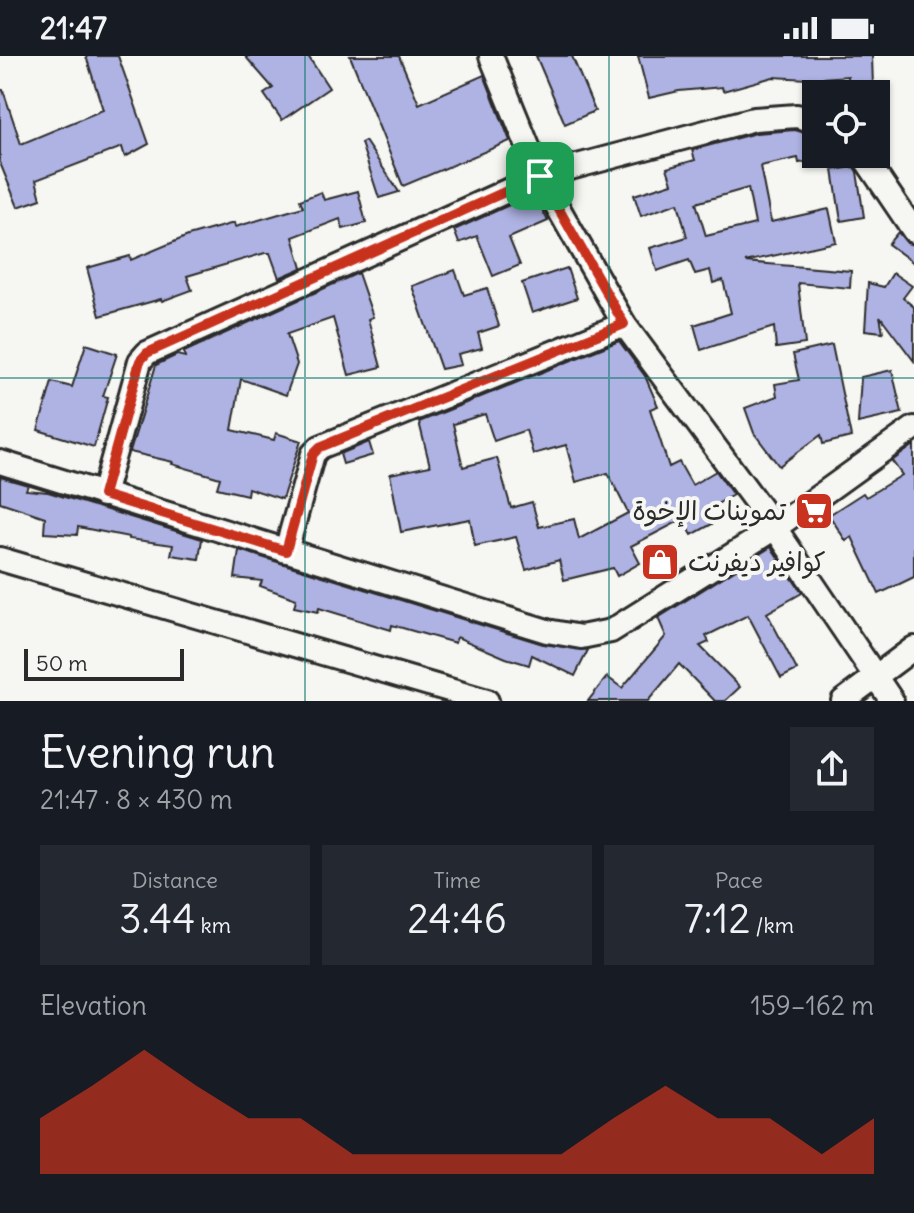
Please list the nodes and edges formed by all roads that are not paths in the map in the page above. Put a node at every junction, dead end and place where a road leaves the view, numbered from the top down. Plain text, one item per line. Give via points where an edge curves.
1 (491, 56) edge
2 (802, 118) edge
3 (871, 168) edge
4 (540, 176) junction
5 (914, 231) edge
6 (624, 324) junction
7 (914, 428) edge
8 (0, 462) edge
9 (103, 495) junction
10 (775, 528) junction
11 (286, 551) junction
12 (0, 559) edge
13 (914, 648) edge
14 (874, 676) junction
15 (487, 701) edge
16 (843, 701) edge
17 (892, 701) edge

1 - 4 street
2 - 4 street via 754,119
3 - 5 street
4 - 6 street
4 - 9 street via 147,353 140,361
6 - 10 street
6 - 11 street via 320,447 313,454
7 - 10 street
8 - 9 street
9 - 11 street
10 - 11 street via 611,631 581,637
10 - 14 street
12 - 15 street
13 - 14 street
14 - 16 street
14 - 17 street

